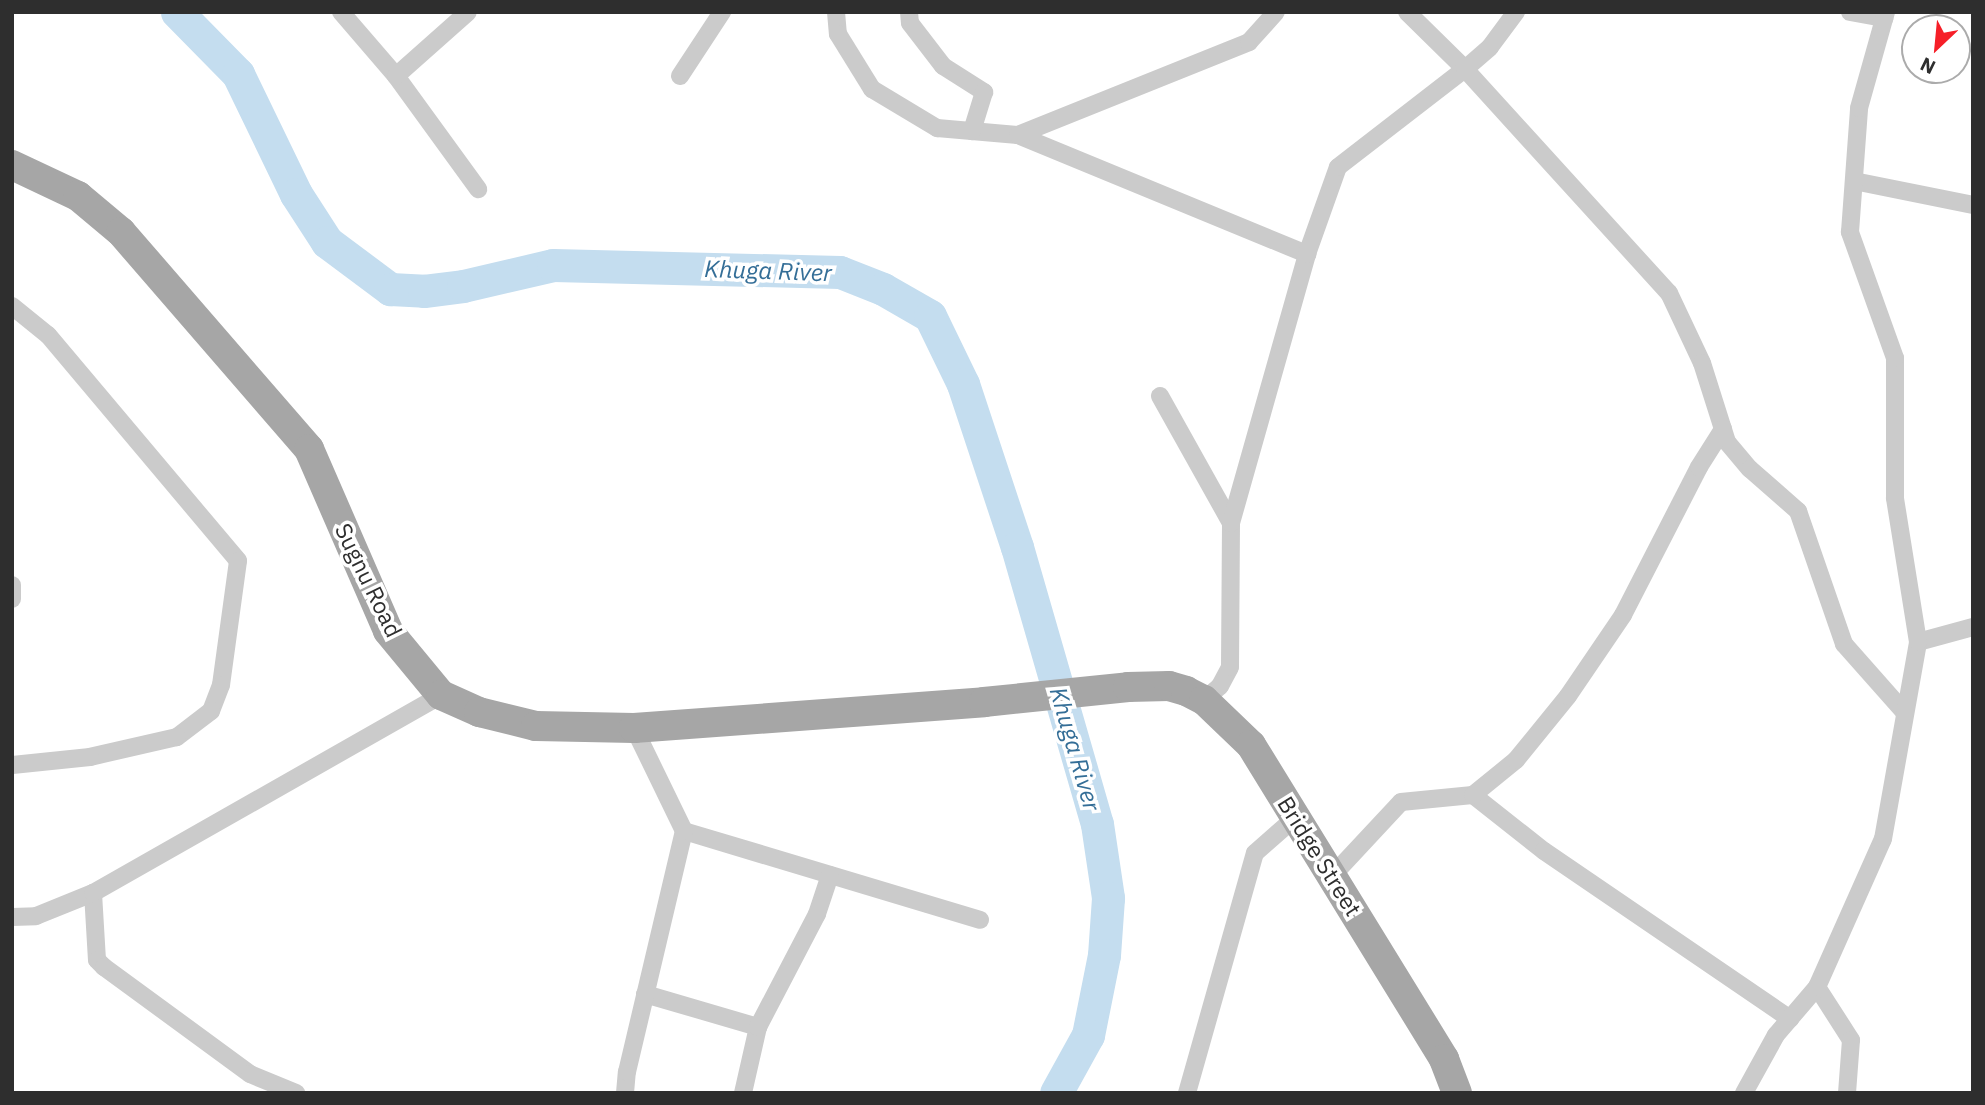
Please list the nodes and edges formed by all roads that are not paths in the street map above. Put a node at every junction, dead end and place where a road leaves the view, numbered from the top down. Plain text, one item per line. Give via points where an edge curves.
1 (341, 12) edge
2 (468, 12) edge
3 (722, 12) edge
4 (909, 12) edge
5 (1276, 12) edge
6 (1407, 12) edge
7 (1516, 12) edge
8 (1850, 12) edge
9 (836, 13) edge
10 (1885, 15) edge
11 (1465, 69) junction
12 (396, 76) junction
13 (680, 76) dead end
14 (972, 131) junction
15 (1018, 135) junction
16 (12, 165) edge
17 (1854, 181) junction
18 (478, 190) dead end
19 (1973, 205) edge
20 (1307, 254) junction
21 (12, 306) edge
22 (1160, 396) dead end
23 (1723, 429) junction
24 (1231, 523) junction
25 (12, 585) edge
26 (12, 599) edge
27 (1973, 627) edge
28 (1918, 642) junction
29 (1128, 687) joint
30 (441, 695) junction
31 (1204, 700) junction
32 (1905, 713) junction
33 (634, 728) junction
34 (12, 765) edge
35 (1473, 794) junction
36 (1296, 817) junction
37 (684, 831) junction
38 (830, 875) junction
39 (1332, 876) junction
40 (93, 893) junction
41 (12, 917) edge
42 (980, 920) dead end
43 (1817, 987) junction
44 (645, 995) junction
45 (1790, 1019) junction
46 (758, 1027) junction
47 (296, 1093) edge
48 (625, 1093) edge
49 (743, 1093) edge
50 (1187, 1093) edge
51 (1457, 1093) edge
52 (1744, 1093) edge
53 (1847, 1093) edge

1 - 12 street
2 - 12 street
3 - 13 street
4 - 14 street via 910,23 943,66 984,92
5 - 15 street via 1249,42
6 - 11 street
7 - 11 street via 1490,47
8 - 10 street
9 - 14 street via 838,34 872,89 937,128
10 - 17 street via 1859,108
11 - 20 street via 1338,167
11 - 23 street via 1669,293 1702,363
12 - 18 street
14 - 15 street
15 - 20 street
16 - 30 main road, Sugnu Road via 78,196 121,232 309,449 388,631
17 - 19 street
17 - 28 street via 1850,232 1895,358 1895,498
20 - 24 street
21 - 34 street via 48,335 238,561 221,685 211,711 177,737 90,757
22 - 24 street
23 - 32 street via 1727,442 1750,468 1798,511 1844,644
23 - 35 street via 1623,615 1568,696 1516,760
24 - 31 street via 1230,667 1220,686
25 - 26 street
27 - 28 street
28 - 32 street
29 - 31 main road, Bridge Street via 1169,686
29 - 33 main road, Sugnu Road
30 - 33 main road, Sugnu Road via 479,712 536,726
30 - 40 street
31 - 36 main road, Bridge Street via 1251,745
32 - 43 street via 1883,839
33 - 37 street
35 - 39 street via 1401,802
35 - 45 street via 1544,851
36 - 39 main road, Bridge Street
36 - 50 street via 1255,853
37 - 38 street
37 - 44 street
38 - 42 street
38 - 46 street via 817,914
39 - 51 main road, Bridge Street via 1444,1059
40 - 41 street via 36,916
40 - 47 street via 97,960 104,968 250,1074
43 - 45 street
43 - 53 street via 1851,1040
44 - 46 street
44 - 48 street
45 - 52 street
46 - 49 street

